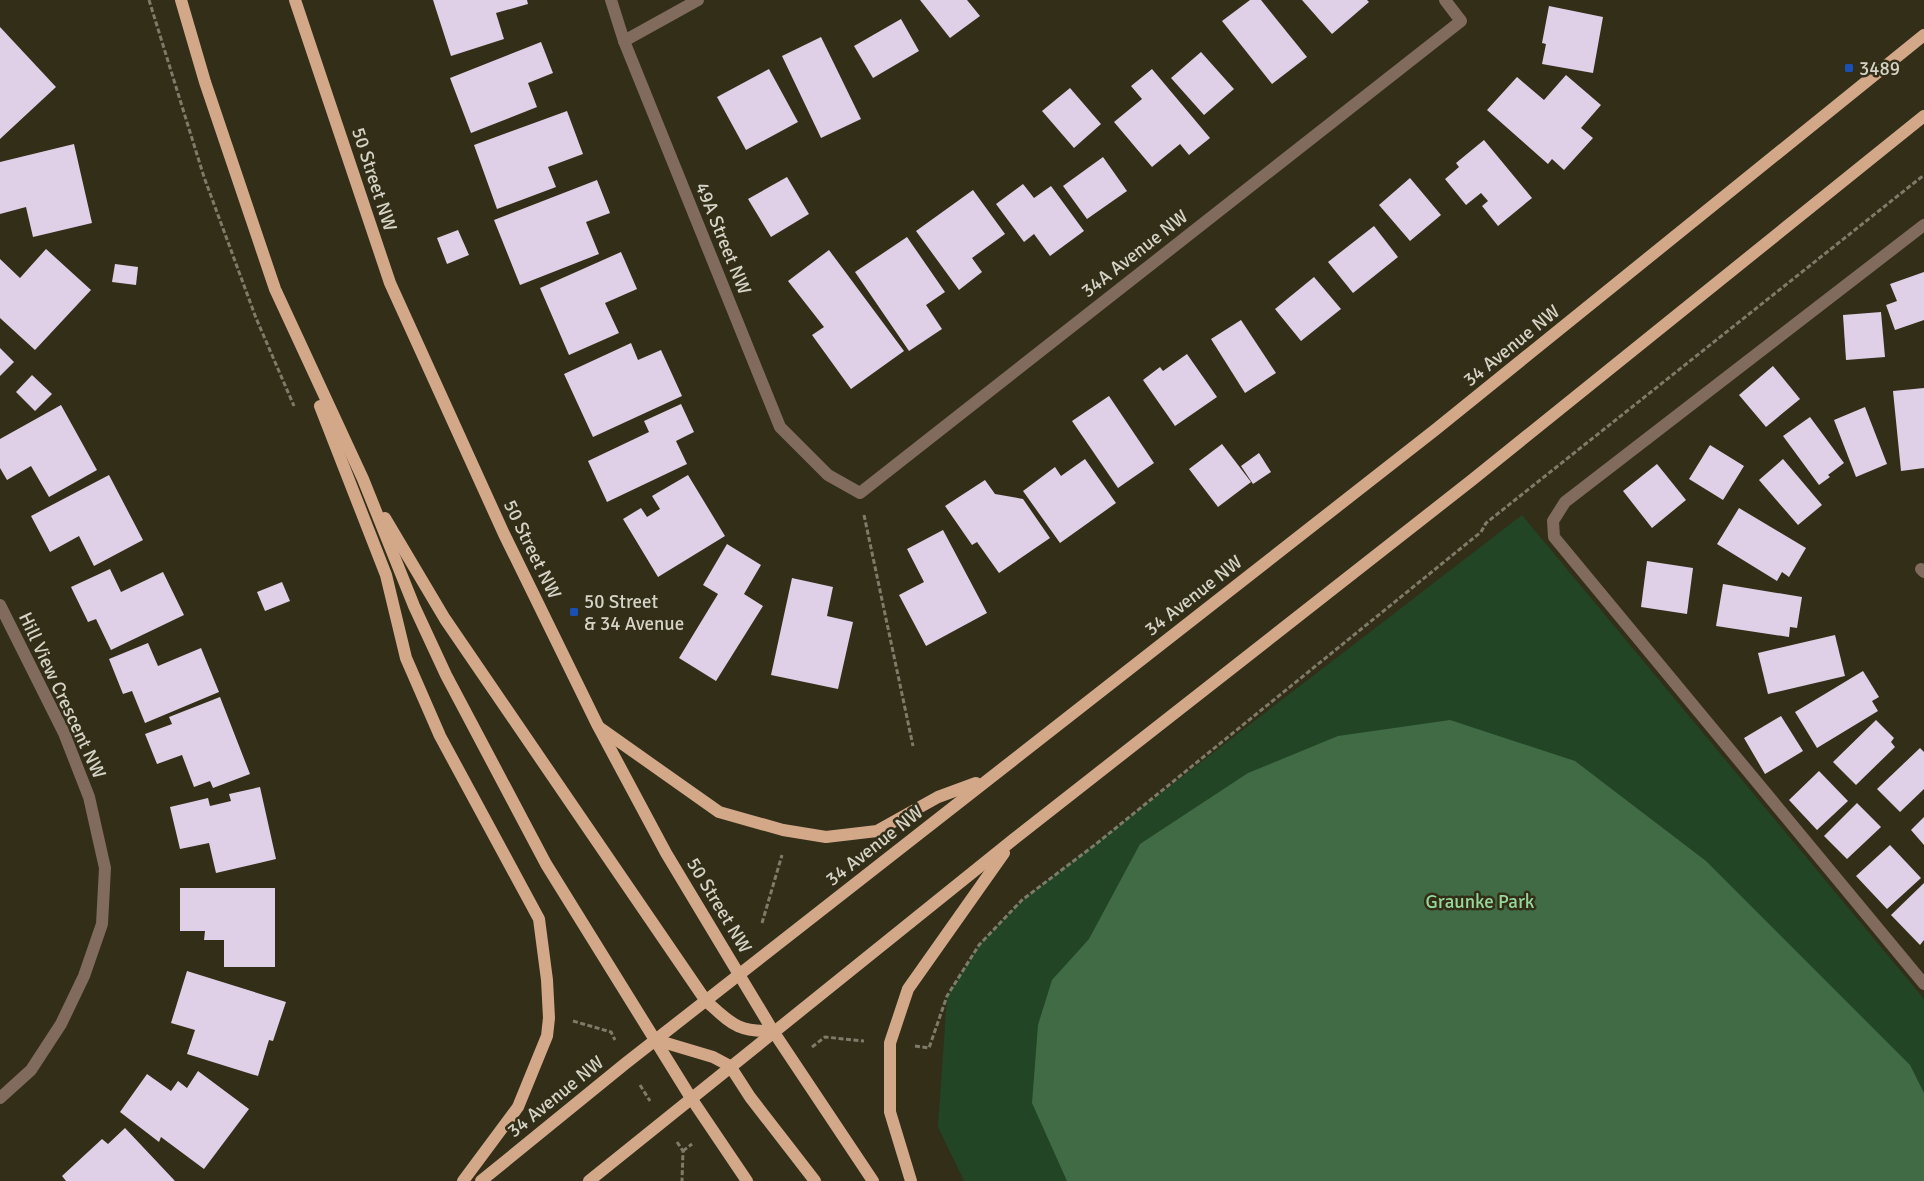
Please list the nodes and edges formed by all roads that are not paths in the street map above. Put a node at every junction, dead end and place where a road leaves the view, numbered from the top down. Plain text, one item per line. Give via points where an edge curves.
1 (181, 0) edge
2 (295, 0) edge
3 (611, 0) edge
4 (698, 0) edge
5 (1444, 0) edge
6 (1924, 35) edge
7 (624, 41) junction
8 (1924, 116) edge
9 (1924, 225) edge
10 (275, 289) junction
11 (828, 475) joint
12 (362, 479) junction
13 (0, 605) edge
14 (598, 726) junction
15 (988, 779) junction
16 (1014, 839) junction
17 (740, 975) junction
18 (1924, 984) edge
19 (706, 1001) junction
20 (773, 1031) junction
21 (656, 1040) junction
22 (730, 1066) junction
23 (0, 1098) edge
24 (691, 1098) junction
25 (463, 1181) edge
26 (481, 1181) edge
27 (588, 1181) edge
28 (747, 1181) edge
29 (815, 1181) edge
30 (872, 1181) edge
31 (910, 1181) edge

1 - 10 main road via 205,82
2 - 14 main road, 50 Street NW via 390,283 504,534
3 - 7 street, 49A Street NW
4 - 7 street
5 - 11 street, 34A Avenue NW via 1461,20 860,493
6 - 15 main road, 34 Avenue NW via 1435,430
7 - 11 street, 49A Street NW via 780,427
8 - 16 main road via 1472,480
9 - 18 street via 1565,502 1552,522 1554,537
10 - 12 main road
10 - 25 main road via 386,575 406,658 440,736 539,919 548,980 547,1036 518,1107
12 - 19 main road via 445,620
12 - 21 main road via 450,684 546,864
13 - 23 street, Hill View Crescent NW via 64,733 90,797 104,868 102,924 84,976 60,1024 31,1070
14 - 15 main road via 719,812 826,838 877,831 938,797
14 - 17 main road, 50 Street NW via 671,861
15 - 17 main road, 34 Avenue NW
16 - 20 main road
16 - 31 main road via 908,988 890,1043 890,1112
17 - 19 main road, 34 Avenue NW
17 - 20 main road, 50 Street NW
19 - 20 main road via 730,1022 750,1031
19 - 21 main road, 34 Avenue NW
20 - 22 main road
20 - 30 main road, 50 Street NW
21 - 22 main road via 713,1057
21 - 24 main road
21 - 26 main road, 34 Avenue NW
22 - 24 main road
22 - 29 main road
24 - 27 main road
24 - 28 main road

